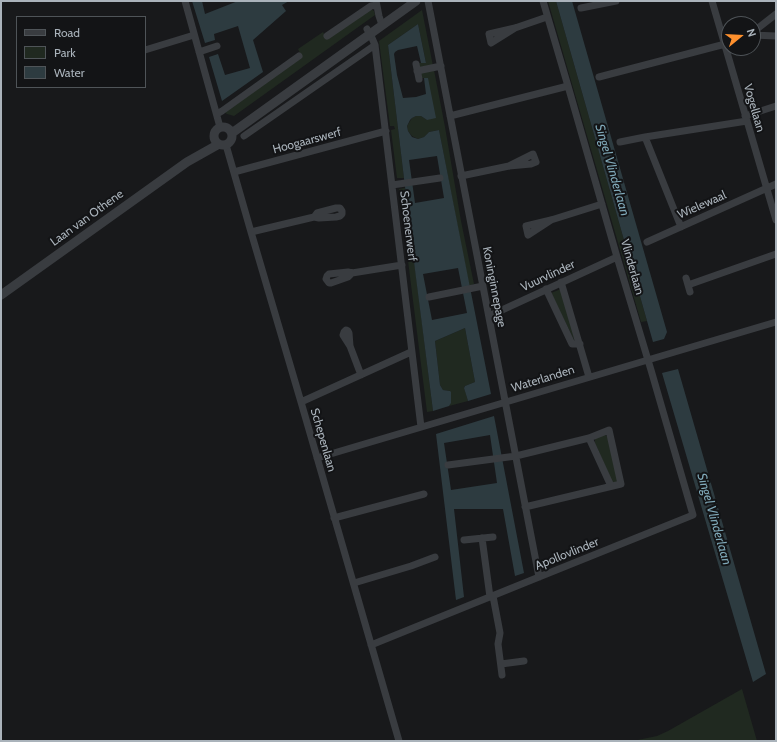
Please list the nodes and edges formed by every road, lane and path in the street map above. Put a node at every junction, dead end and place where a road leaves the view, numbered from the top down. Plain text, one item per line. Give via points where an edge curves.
1 (185, 1) edge
2 (407, 1) edge
3 (416, 1) edge
4 (543, 1) edge
5 (616, 1) edge
6 (712, 1) edge
7 (431, 2) edge
8 (376, 3) edge
9 (581, 8) dead end
10 (776, 14) edge
11 (547, 17) junction
12 (381, 23) junction
13 (761, 27) edge
14 (515, 28) dead end
15 (721, 29) edge
16 (369, 31) junction
17 (194, 35) junction
18 (761, 35) edge
19 (327, 36) dead end
20 (776, 36) edge
21 (374, 45) junction
22 (721, 45) edge
23 (217, 46) dead end
24 (146, 50) edge
25 (198, 52) junction
26 (299, 56) dead end
27 (729, 56) edge
28 (441, 66) junction
29 (599, 77) dead end
30 (419, 79) dead end
31 (568, 86) junction
32 (776, 106) edge
33 (217, 114) junction
34 (254, 114) junction
35 (450, 116) junction
36 (746, 119) junction
37 (261, 124) junction
38 (227, 129) junction
39 (386, 131) junction
40 (244, 136) dead end
41 (645, 137) junction
42 (220, 142) junction
43 (620, 142) dead end
44 (509, 166) dead end
45 (234, 172) junction
46 (461, 176) junction
47 (440, 178) dead end
48 (776, 184) edge
49 (392, 185) junction
50 (767, 188) junction
51 (602, 204) junction
52 (314, 217) dead end
53 (551, 220) dead end
54 (776, 220) edge
55 (681, 227) junction
56 (251, 232) junction
57 (647, 242) dead end
58 (776, 254) edge
59 (617, 256) junction
60 (402, 265) junction
61 (352, 273) dead end
62 (561, 282) junction
63 (688, 285) dead end
64 (483, 286) junction
65 (546, 289) junction
66 (1, 295) edge
67 (429, 297) dead end
68 (489, 316) junction
69 (776, 322) edge
70 (580, 344) junction
71 (350, 346) dead end
72 (411, 352) junction
73 (648, 359) junction
74 (361, 375) junction
75 (589, 377) junction
76 (301, 402) junction
77 (505, 402) junction
78 (421, 427) junction
79 (589, 438) junction
80 (516, 456) junction
81 (317, 458) junction
82 (448, 466) dead end
83 (611, 486) junction
84 (424, 494) dead end
85 (525, 507) junction
86 (694, 515) joint
87 (334, 518) junction
88 (492, 537) dead end
89 (482, 538) junction
90 (464, 540) dead end
91 (435, 557) dead end
92 (539, 577) junction
93 (354, 583) junction
94 (491, 597) junction
95 (371, 645) junction
96 (524, 661) dead end
97 (501, 664) junction
98 (502, 676) dead end
99 (399, 741) edge

1 - 17 street
2 - 12 street
3 - 12 street
4 - 11 street, Vlinderlaan
5 - 9 street
6 - 15 street, Vogellaan
7 - 28 street, Koninginnepage
8 - 12 street
8 - 19 street
10 - 13 street
11 - 14 street
11 - 31 street, Vlinderlaan
12 - 16 street
16 - 21 street, Schoenerwerf
16 - 34 street
17 - 24 street
17 - 25 street
18 - 20 street
21 - 37 street
21 - 39 street, Schoenerwerf
22 - 29 street
23 - 25 street
25 - 33 street
26 - 33 street
27 - 36 street, Vogellaan
28 - 30 street via 416,67
28 - 35 street, Koninginnepage
31 - 35 street
31 - 51 street, Vlinderlaan
32 - 36 street
33 - 38 street
34 - 37 street
34 - 38 street
35 - 46 street, Koninginnepage
36 - 41 street
36 - 50 street, Vogellaan
37 - 40 street
38 - 42 street via 232,140
38 - 42 street via 215,131
39 - 45 street, Hoogaarswerf
39 - 49 street, Schoenerwerf
41 - 43 street
41 - 55 street
42 - 45 street, Schepenlaan
42 - 66 street, Laan van Othene via 187,162
44 - 46 street
45 - 56 street, Schepenlaan
46 - 64 street, Koninginnepage
47 - 49 street
48 - 50 street, Wielewaal
49 - 60 street, Schoenerwerf
50 - 54 street, Vogellaan
50 - 55 street, Wielewaal
51 - 53 street
51 - 59 street, Vlinderlaan
52 - 56 street
55 - 57 street, Wielewaal
56 - 76 street, Schepenlaan
58 - 63 street
59 - 62 street, Vuurvlinder
59 - 73 street, Vlinderlaan
60 - 61 street
60 - 72 street, Schoenerwerf
62 - 65 street, Vuurvlinder
62 - 70 street
64 - 67 street
64 - 68 street, Koninginnepage
65 - 68 street, Vuurvlinder
65 - 70 street via 572,344
68 - 77 street, Koninginnepage
69 - 73 street, Waterlanden
70 - 75 street
71 - 74 street
72 - 74 street
72 - 78 street, Schoenerwerf
73 - 75 street, Waterlanden
73 - 86 street, Vlinderlaan
74 - 76 street
75 - 77 street, Waterlanden
76 - 81 street, Schepenlaan
77 - 78 street, Waterlanden
77 - 80 street, Koninginnepage
78 - 81 street, Waterlanden
79 - 80 street
79 - 83 street
79 - 83 street via 609,430 621,484
80 - 82 street
80 - 85 street, Koninginnepage
81 - 87 street, Schepenlaan
83 - 85 street
84 - 87 street
85 - 92 street, Koninginnepage
86 - 92 street, Apollovlinder
87 - 93 street, Schepenlaan
88 - 89 street
89 - 90 street
89 - 94 street
91 - 93 street
92 - 94 street, Apollovlinder
93 - 95 street, Schepenlaan
94 - 95 street, Apollovlinder
94 - 97 street via 500,633 498,644
95 - 99 street, Schepenlaan
96 - 97 street
97 - 98 street

